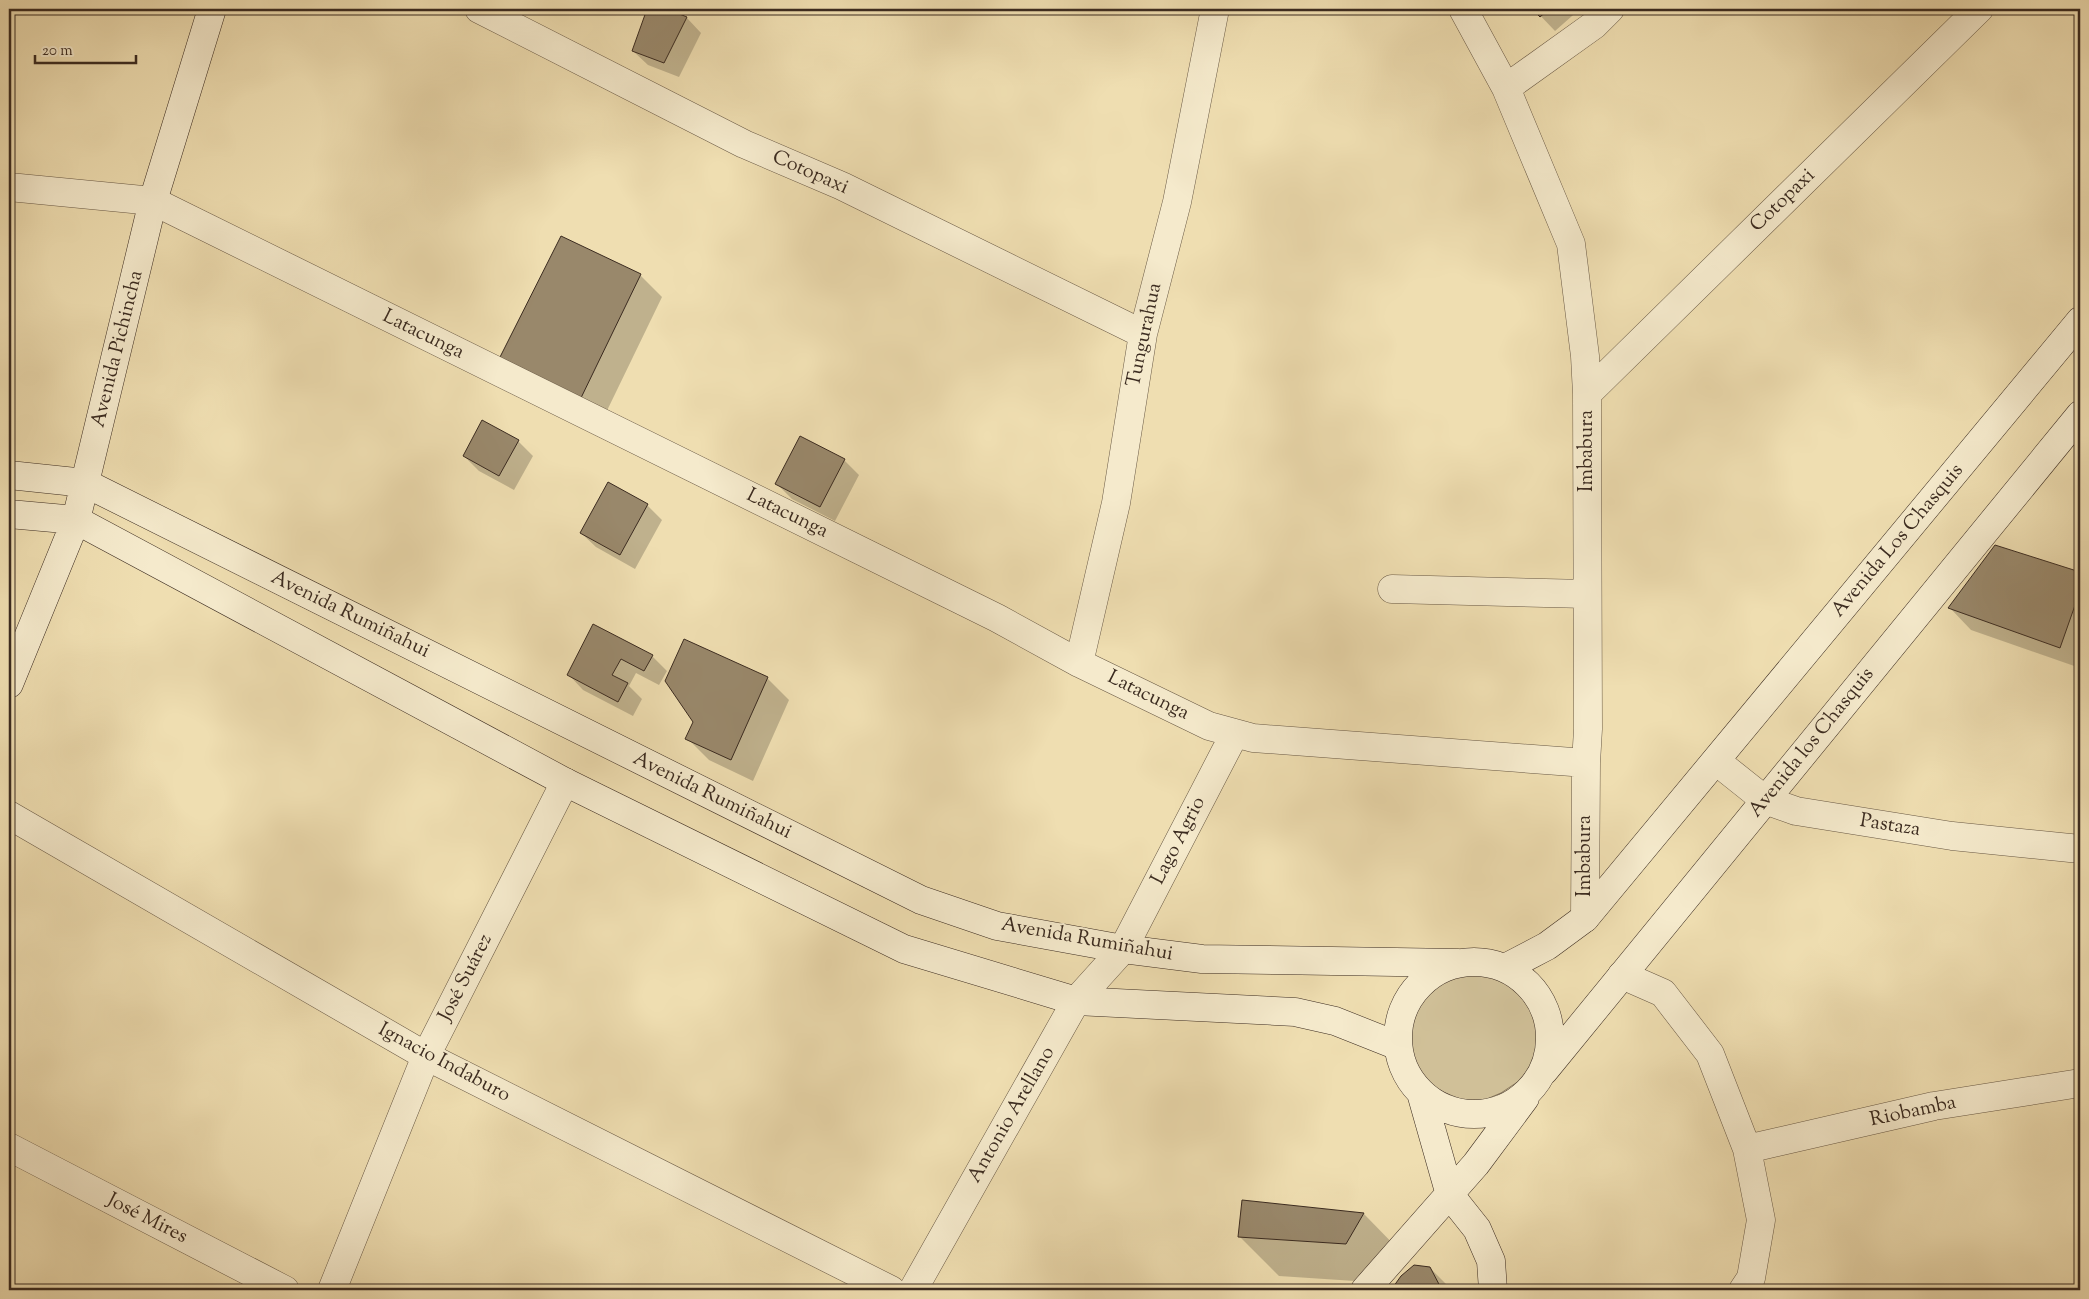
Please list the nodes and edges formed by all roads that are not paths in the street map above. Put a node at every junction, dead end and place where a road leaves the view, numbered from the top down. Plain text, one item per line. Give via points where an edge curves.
1 (212, 9) edge
2 (479, 9) edge
3 (1215, 9) edge
4 (1463, 9) edge
5 (1610, 9) edge
6 (1978, 9) edge
7 (1506, 88) junction
8 (9, 187) edge
9 (153, 201) junction
10 (2080, 321) edge
11 (1142, 334) junction
12 (1587, 394) junction
13 (2080, 415) edge
14 (9, 475) edge
15 (85, 483) junction
16 (9, 514) edge
17 (76, 520) junction
18 (1392, 589) dead end
19 (1587, 594) junction
20 (1079, 662) junction
21 (9, 684) edge
22 (1235, 733) junction
23 (1716, 760) junction
24 (1586, 763) junction
25 (566, 782) junction
26 (1765, 800) junction
27 (9, 814) edge
28 (2080, 849) edge
29 (1585, 918) junction
30 (1123, 949) junction
31 (1458, 963) junction
32 (1505, 968) junction
33 (1622, 975) junction
34 (1076, 1001) junction
35 (1398, 1046) junction
36 (426, 1056) junction
37 (1537, 1081) junction
38 (2080, 1083) edge
39 (1422, 1093) junction
40 (9, 1147) edge
41 (1747, 1149) junction
42 (1450, 1195) junction
43 (285, 1290) edge
44 (332, 1290) edge
45 (891, 1290) edge
46 (913, 1290) edge
47 (1365, 1290) edge
48 (1493, 1290) edge
49 (1743, 1290) edge

1 - 9 street, Avenida Pichincha
2 - 11 street, Cotopaxi via 744,144 842,186
3 - 11 street, Tungurahua via 1177,202
4 - 7 street, Imbabura
5 - 7 street via 1594,25
6 - 12 street, Cotopaxi
7 - 12 street, Imbabura via 1571,244
8 - 9 street, Latacunga
9 - 15 street, Avenida Pichincha
9 - 20 street, Latacunga via 997,618
10 - 23 street, Avenida Los Chasquis
11 - 20 street, Tungurahua via 1116,504
12 - 19 street, Imbabura
13 - 26 street, Avenida los Chasquis
14 - 15 street, Avenida Rumiñahui
15 - 17 street, Avenida Pichincha
15 - 30 street, Avenida Rumiñahui via 920,900 997,926
16 - 17 street
17 - 21 street, Avenida Pichincha
17 - 25 street
18 - 19 street
19 - 24 street, Imbabura
20 - 22 street, Latacunga via 1209,726
22 - 24 street, Latacunga via 1253,738
22 - 30 street, Lago Agrio
23 - 26 street, Pastaza
23 - 29 street
24 - 29 street, Imbabura
25 - 34 street via 904,949
25 - 36 street, José Suárez
26 - 28 street, Pastaza via 1796,811 1952,836
26 - 33 street, Avenida los Chasquis
27 - 36 street, Ignacio Indaburo
29 - 32 street via 1547,946
30 - 31 street, Avenida Rumiñahui via 1202,959
30 - 34 street, Antonio Arellano
31 - 32 street
31 - 35 street via 1437,971 1419,985 1406,1003 1399,1024
32 - 37 street via 1526,981 1541,1000 1550,1023 1551,1047
33 - 37 street, Avenida los Chasquis
33 - 41 street via 1663,993 1710,1054
34 - 35 street via 1295,1012 1335,1021
34 - 46 street, Antonio Arellano
35 - 39 street via 1406,1072
36 - 44 street, José Suárez
36 - 45 street, Ignacio Indaburo
37 - 39 street via 1511,1105 1488,1113 1464,1113 1441,1106
37 - 42 street, Avenida los Chasquis
38 - 41 street, Riobamba via 1934,1106
39 - 42 street
40 - 43 street, José Mires
41 - 49 street via 1761,1220 1751,1278
42 - 47 street, Avenida los Chasquis
42 - 48 street via 1477,1229 1491,1261

